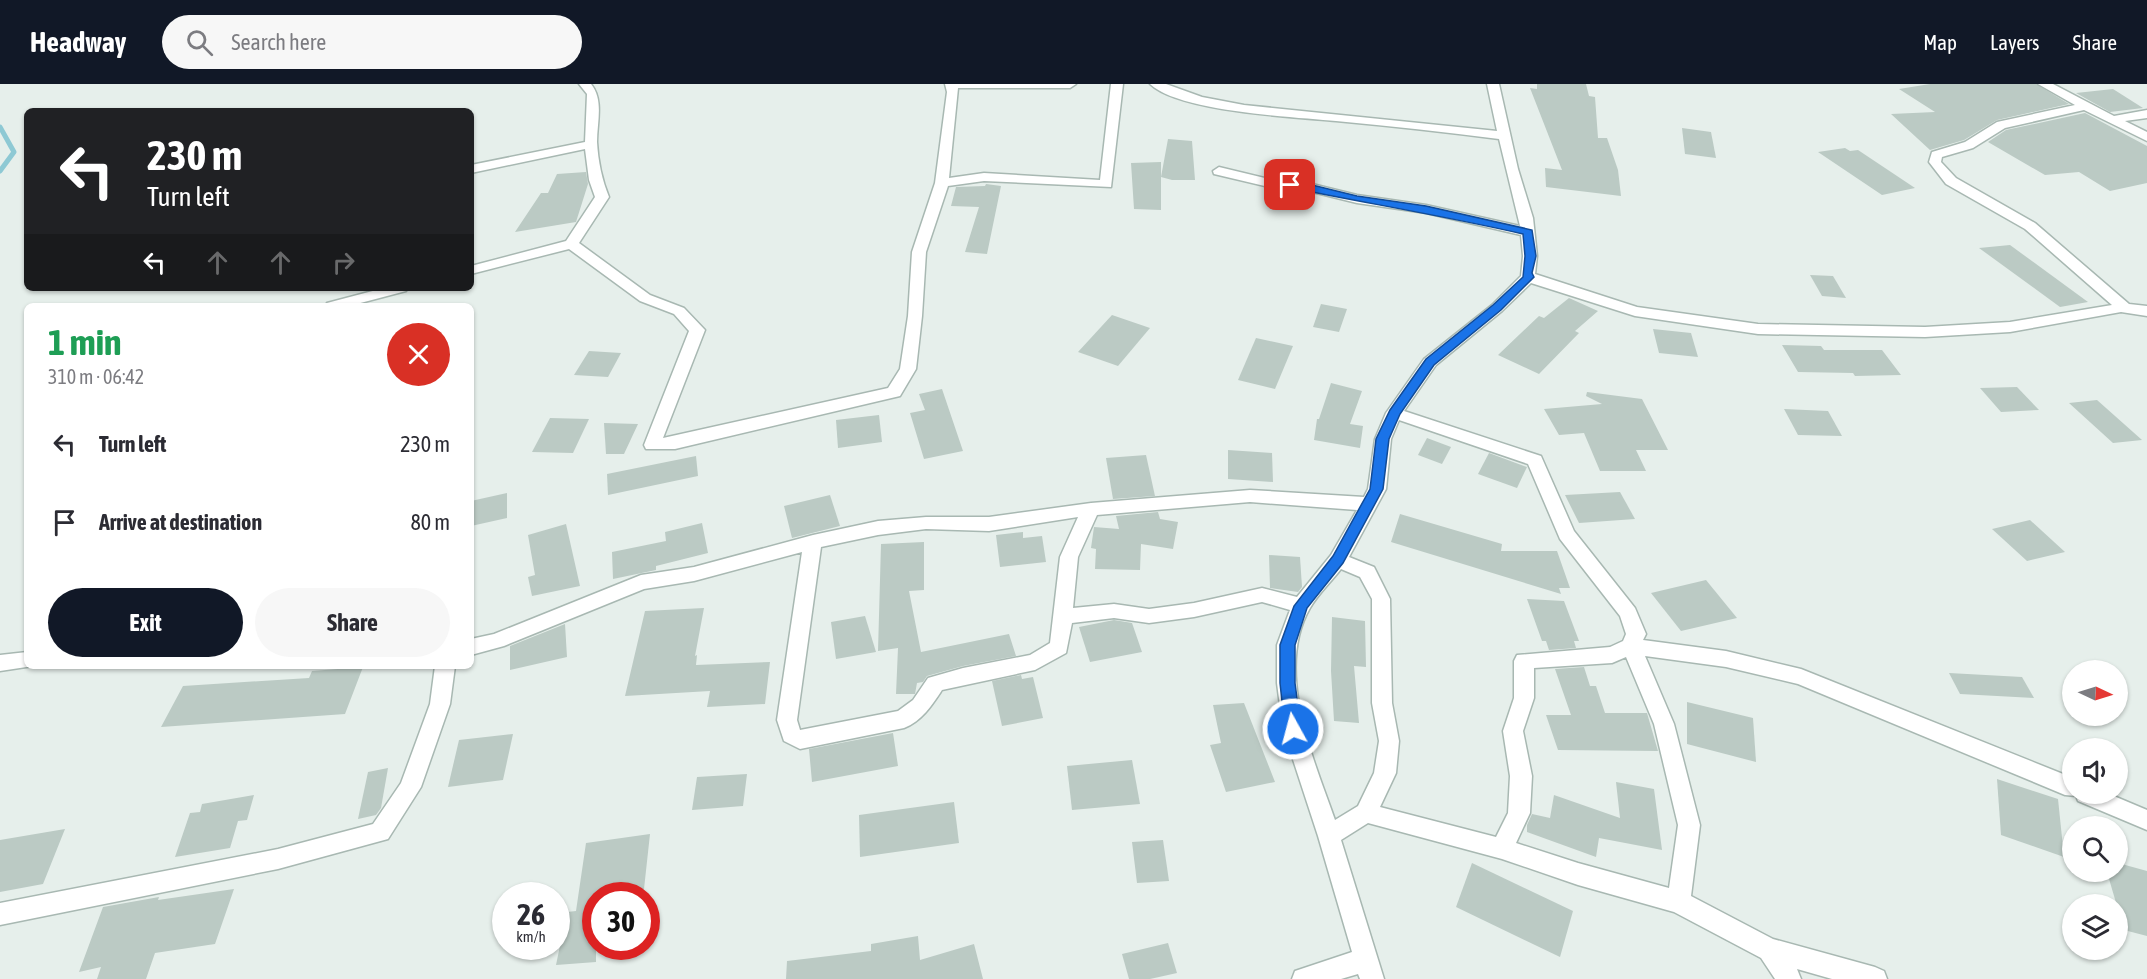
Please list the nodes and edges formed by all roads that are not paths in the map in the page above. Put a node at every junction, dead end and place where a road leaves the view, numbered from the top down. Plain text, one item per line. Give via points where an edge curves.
1 (585, 84) edge
2 (951, 84) edge
3 (1070, 84) edge
4 (1117, 84) edge
5 (1156, 84) edge
6 (1493, 84) edge
7 (2044, 84) edge
8 (2086, 106) junction
9 (2147, 114) edge
10 (2112, 120) junction
11 (1505, 136) junction
12 (2147, 137) edge
13 (591, 144) junction
14 (474, 168) edge
15 (1219, 171) dead end
16 (942, 183) junction
17 (1528, 232) junction
18 (571, 244) junction
19 (474, 269) edge
20 (1528, 277) junction
21 (390, 291) edge
22 (344, 303) edge
23 (2124, 308) junction
24 (2147, 310) edge
25 (1394, 413) junction
26 (1368, 504) junction
27 (1091, 509) junction
28 (813, 542) junction
29 (1338, 560) junction
30 (1301, 606) junction
31 (1063, 616) junction
32 (474, 646) edge
33 (1631, 646) junction
34 (24, 660) edge
35 (0, 663) edge
36 (445, 669) edge
37 (2062, 784) edge
38 (2109, 804) edge
39 (1366, 813) junction
40 (2147, 820) edge
41 (1329, 836) junction
42 (1502, 849) junction
43 (1679, 902) junction
44 (0, 914) edge
45 (1769, 950) junction
46 (1370, 969) edge
47 (1304, 979) edge
48 (1789, 979) edge
49 (1875, 979) edge

1 - 13 street via 593,94
2 - 3 street
2 - 16 street
4 - 16 street via 1106,184 984,177
5 - 11 street via 1208,102
6 - 11 street
7 - 8 street
8 - 10 street
8 - 23 street via 2001,125 1969,145 1941,152 1935,162 1951,181 2030,226
9 - 10 street
10 - 12 street
11 - 17 street
13 - 14 street
13 - 18 street via 602,197
15 - 17 street
16 - 18 street via 919,252 908,369 894,392 675,443 652,445 698,330 679,311 645,298
17 - 20 street
18 - 19 street
20 - 23 street via 1635,311 1758,328 1925,332 2010,327
20 - 25 street via 1497,308 1430,362
21 - 22 street
23 - 24 street
25 - 26 street via 1383,439 1377,489
25 - 33 street via 1535,460 1566,534 1628,613 1636,634
26 - 27 street via 1250,496
26 - 29 street
27 - 28 street via 989,524 926,523 878,528
27 - 31 street via 1069,557
28 - 31 street via 787,720 791,735 800,740 904,719 920,706 935,684 1035,662 1059,647
28 - 32 street via 694,574 641,582 497,641
29 - 30 street
29 - 39 street via 1367,572 1382,599 1383,703 1389,741 1385,772
30 - 31 street via 1262,595 1149,616 1114,611
30 - 41 street via 1287,645 1287,683 1293,729
33 - 37 street via 1726,659 1801,677
33 - 42 street via 1612,655 1524,661 1524,698 1513,731 1521,776 1519,813
33 - 43 street via 1664,724 1689,825
34 - 35 street
36 - 44 street via 440,704 410,787 380,832 278,859
38 - 40 street
39 - 41 street
39 - 42 street
41 - 46 street
42 - 43 street
43 - 45 street
45 - 48 street
45 - 49 street
46 - 47 street

